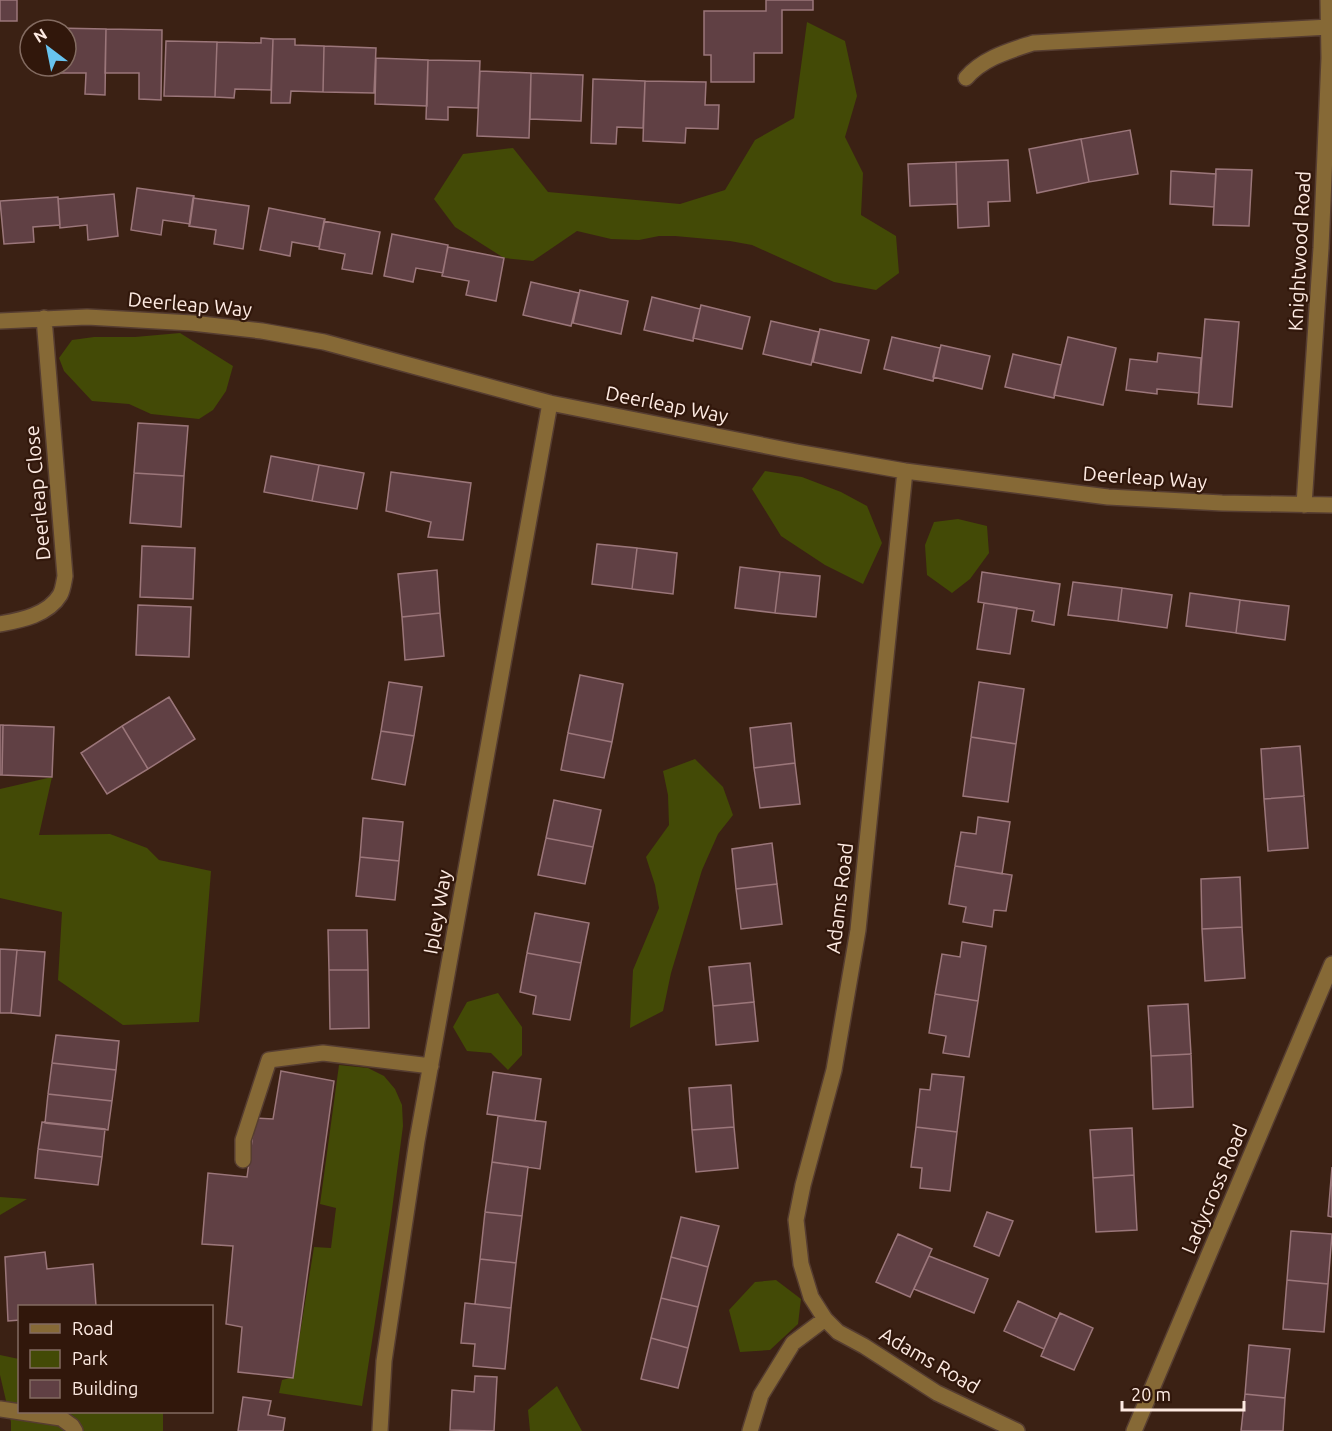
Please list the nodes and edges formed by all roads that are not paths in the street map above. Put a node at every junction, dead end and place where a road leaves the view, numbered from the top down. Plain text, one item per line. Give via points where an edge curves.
1 (1328, 0) edge
2 (1329, 27) junction
3 (1330, 58) edge
4 (966, 78) dead end
5 (1326, 248) edge
6 (44, 318) junction
7 (0, 321) edge
8 (550, 402) junction
9 (905, 471) junction
10 (1304, 504) junction
11 (1332, 504) edge
12 (0, 624) edge
13 (1332, 964) edge
14 (431, 1066) junction
15 (243, 1160) dead end
16 (825, 1319) junction
17 (0, 1409) edge
18 (18, 1411) edge
19 (31, 1413) edge
20 (75, 1431) edge
21 (380, 1431) edge
22 (750, 1431) edge
23 (1017, 1431) edge
24 (1134, 1431) edge

1 - 2 street, Knightwood Road
2 - 3 street, Knightwood Road
2 - 4 street via 1033,44 987,61
3 - 5 street, Knightwood Road
5 - 10 street, Knightwood Road
6 - 7 street, Deerleap Way
6 - 8 street, Deerleap Way via 192,323 262,331 324,342
6 - 12 street, Deerleap Close via 65,576 61,594 47,609
8 - 9 street, Deerleap Way
8 - 14 street, Ipley Way
9 - 10 street, Deerleap Way via 1108,497
9 - 16 street, Adams Road via 858,930 834,1070 796,1221 801,1264 811,1297
10 - 11 street, Deerleap Way
13 - 24 street, Ladycross Road
14 - 15 street via 323,1053 269,1060 243,1140
14 - 21 street, Ipley Way via 384,1361
16 - 22 street via 793,1343 761,1395
16 - 23 street, Adams Road via 838,1332 937,1393
17 - 18 street
19 - 20 street via 61,1418

